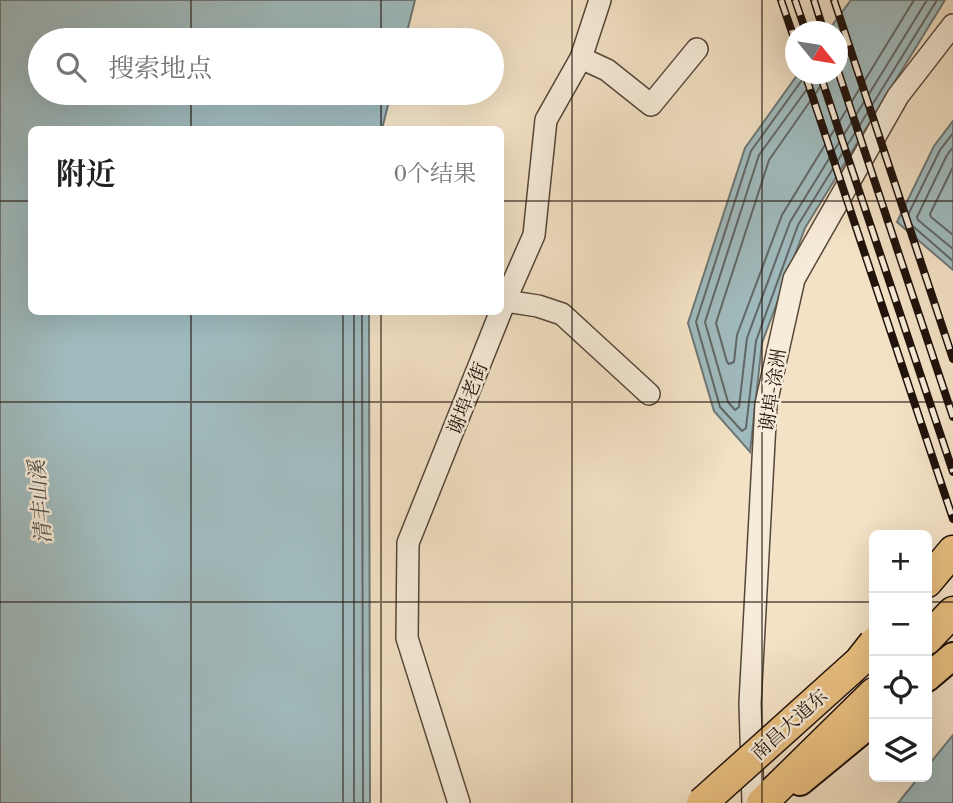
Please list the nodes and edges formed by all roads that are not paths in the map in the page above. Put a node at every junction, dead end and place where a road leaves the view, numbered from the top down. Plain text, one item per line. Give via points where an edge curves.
1 (600, 0) edge
2 (953, 25) edge
3 (696, 49) dead end
4 (581, 58) junction
5 (506, 301) junction
6 (504, 306) edge
7 (500, 315) edge
8 (649, 394) dead end
9 (953, 551) edge
10 (932, 576) edge
11 (953, 612) edge
12 (932, 634) edge
13 (869, 649) edge
14 (953, 656) edge
15 (932, 674) edge
16 (869, 698) edge
17 (869, 725) edge
18 (459, 803) edge
19 (702, 803) edge
20 (752, 803) edge
21 (762, 803) edge
22 (775, 803) edge

1 - 4 street, 谢埠老街
2 - 20 street, 谢埠-涂洲 via 898,96 794,279 766,404 750,703
3 - 4 street via 651,105 607,70
4 - 5 street, 谢埠老街 via 545,120 534,235
5 - 6 street, 谢埠老街
5 - 8 street via 562,314
7 - 18 street, 谢埠老街 via 408,543 407,638
9 - 10 highway
11 - 12 highway
13 - 19 highway, 南昌大道东, bridge
14 - 15 main road
16 - 21 highway, 南昌大道东
17 - 22 main road

